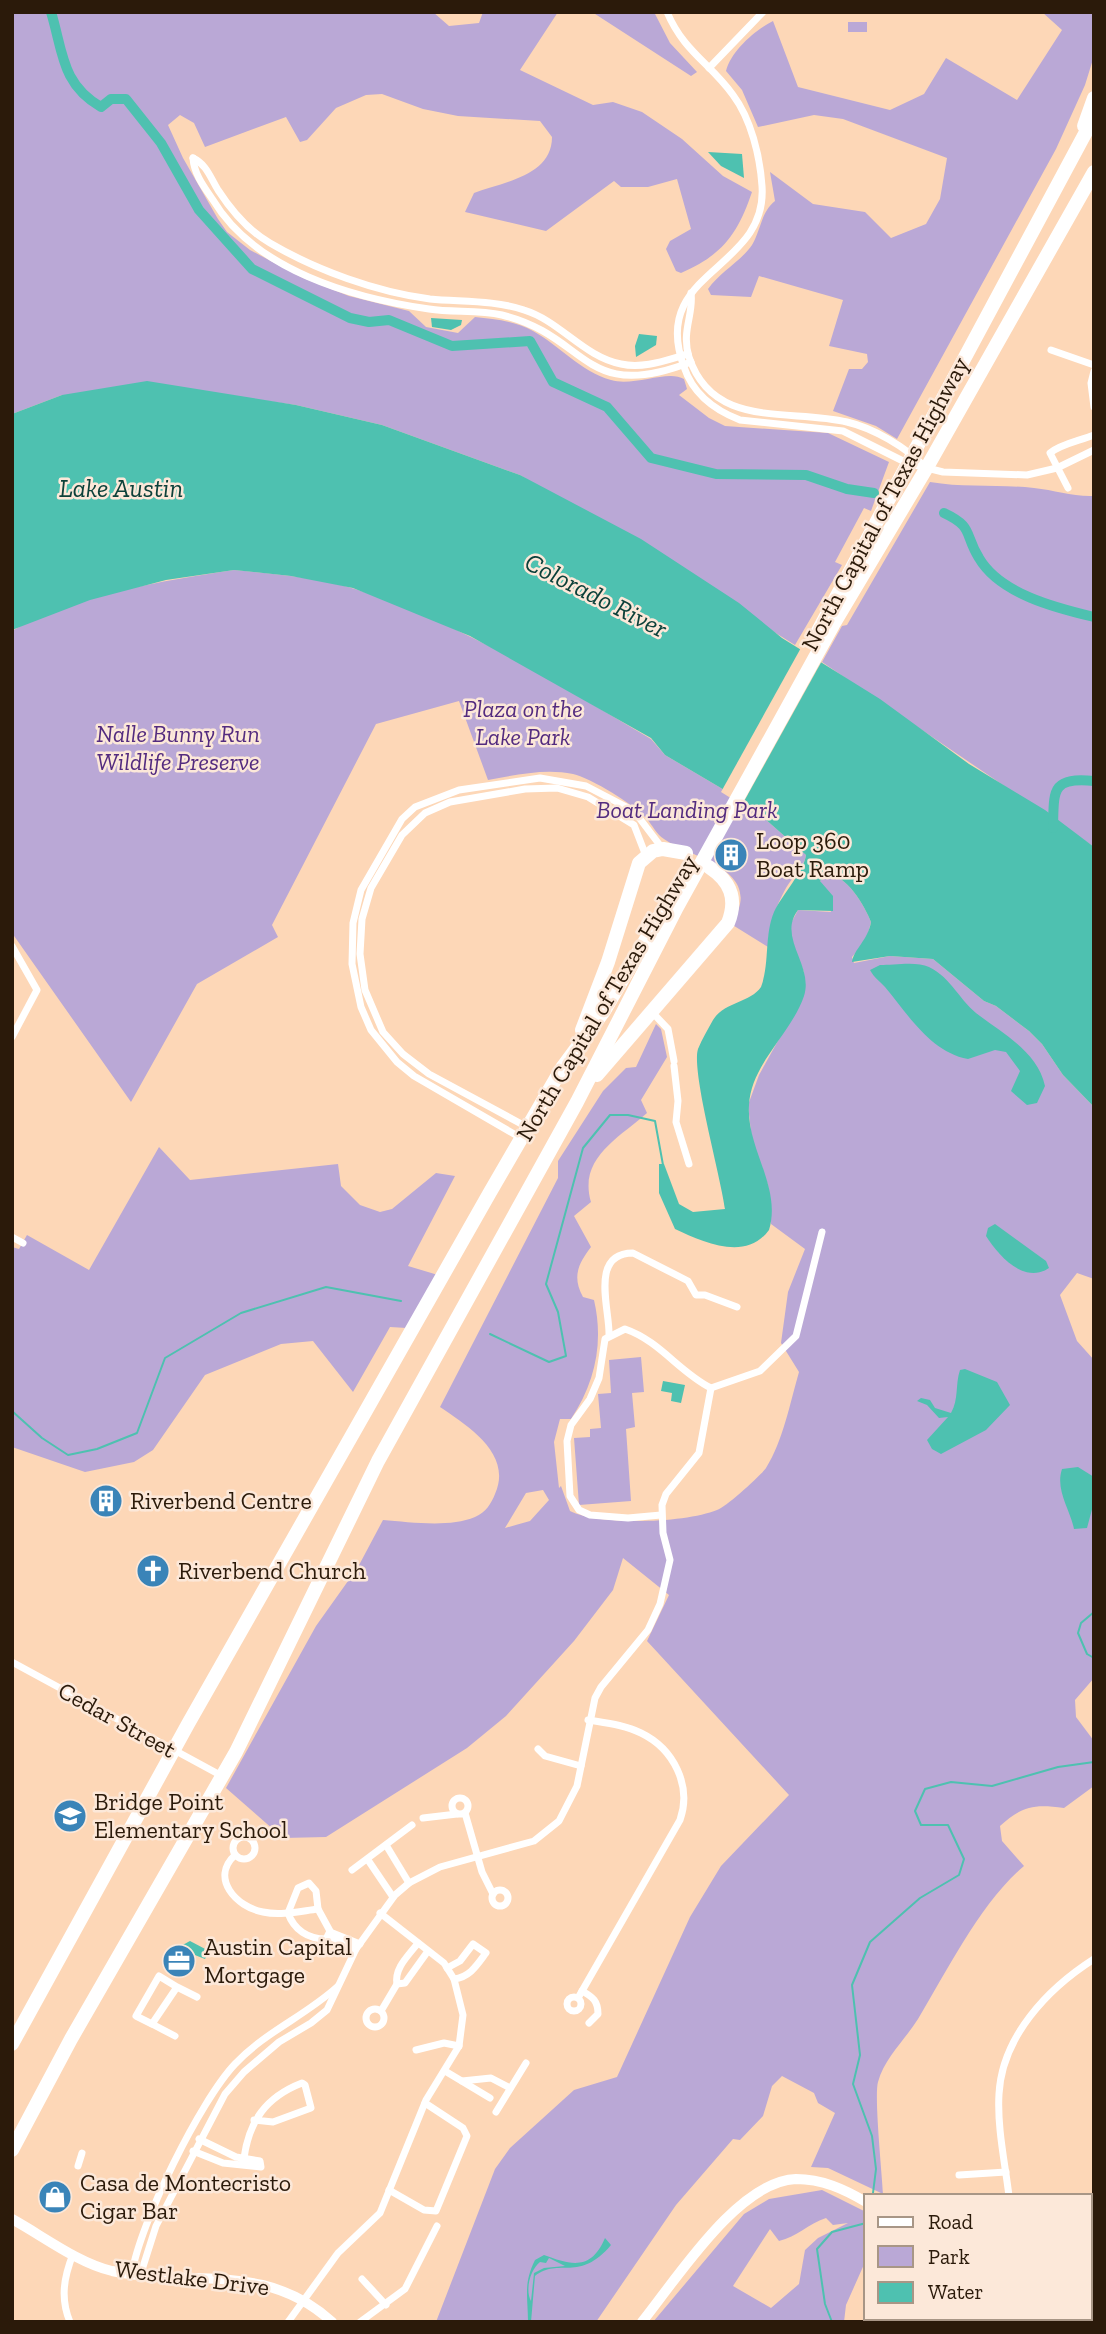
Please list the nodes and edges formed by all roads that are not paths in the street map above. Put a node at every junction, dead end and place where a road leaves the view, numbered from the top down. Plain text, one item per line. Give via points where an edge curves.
1 (667, 12) edge
2 (762, 12) edge
3 (709, 68) junction
4 (1094, 98) edge
5 (1094, 117) edge
6 (1074, 153) junction
7 (1094, 172) edge
8 (691, 293) junction
9 (1051, 350) dead end
10 (679, 356) junction
11 (690, 358) junction
12 (683, 365) junction
13 (1094, 365) edge
14 (1094, 371) edge
15 (1094, 407) edge
16 (762, 414) junction
17 (761, 424) junction
18 (1094, 435) edge
19 (1094, 450) edge
20 (909, 458) junction
21 (1057, 468) junction
22 (926, 469) junction
23 (1068, 488) dead end
24 (828, 622) junction
25 (458, 790) junction
26 (461, 800) junction
27 (663, 849) junction
28 (686, 853) dead end
29 (646, 856) junction
30 (709, 867) dead end
31 (376, 871) junction
32 (674, 901) junction
33 (12, 946) edge
34 (361, 991) junction
35 (650, 1011) junction
36 (12, 1037) edge
37 (569, 1057) junction
38 (429, 1074) junction
39 (424, 1082) junction
40 (577, 1102) junction
41 (525, 1133) junction
42 (689, 1164) dead end
43 (822, 1232) dead end
44 (12, 1237) edge
45 (23, 1243) dead end
46 (737, 1307) dead end
47 (609, 1335) junction
48 (711, 1388) junction
49 (661, 1515) junction
50 (12, 1662) edge
51 (589, 1720) junction
52 (538, 1749) dead end
53 (173, 1752) junction
54 (581, 1766) junction
55 (222, 1776) junction
56 (423, 1818) dead end
57 (411, 1825) dead end
58 (386, 1845) junction
59 (235, 1855) dead end
60 (477, 1856) junction
61 (368, 1860) junction
62 (352, 1870) dead end
63 (409, 1883) junction
64 (493, 1894) dead end
65 (393, 1897) junction
66 (318, 1909) junction
67 (288, 1913) junction
68 (380, 1913) junction
69 (330, 1934) junction
70 (418, 1943) junction
71 (358, 1946) junction
72 (428, 1951) junction
73 (1094, 1959) edge
74 (447, 1968) junction
75 (454, 1979) junction
76 (340, 1984) junction
77 (397, 1984) junction
78 (177, 1987) junction
79 (197, 1997) dead end
80 (381, 2011) dead end
81 (589, 2023) dead end
82 (152, 2024) junction
83 (175, 2036) dead end
84 (262, 2039) junction
85 (12, 2044) edge
86 (459, 2046) junction
87 (270, 2050) junction
88 (416, 2050) dead end
89 (526, 2063) dead end
90 (444, 2071) junction
91 (461, 2082) junction
92 (510, 2088) junction
93 (490, 2098) dead end
94 (425, 2103) junction
95 (496, 2112) dead end
96 (254, 2120) junction
97 (188, 2140) junction
98 (197, 2145) junction
99 (12, 2150) edge
100 (82, 2153) dead end
101 (244, 2158) junction
102 (78, 2166) dead end
103 (1006, 2172) junction
104 (959, 2175) dead end
105 (389, 2190) junction
106 (1009, 2194) edge
107 (864, 2201) edge
108 (12, 2219) edge
109 (437, 2226) dead end
110 (73, 2253) junction
111 (137, 2273) junction
112 (362, 2279) dead end
113 (303, 2299) junction
114 (387, 2305) junction
115 (66, 2321) edge
116 (288, 2322) edge
117 (332, 2322) edge
118 (360, 2322) edge
119 (642, 2322) edge

1 - 3 street via 688,49
2 - 3 street
3 - 8 street via 733,94 749,124 762,193 759,214 747,238
4 - 6 highway
5 - 6 highway, North Capital of Texas Highway
6 - 20 highway, North Capital of Texas Highway
7 - 22 highway, North Capital of Texas Highway
8 - 10 street via 678,316
8 - 11 street via 685,335
9 - 13 street
10 - 11 street
10 - 12 street
10 - 12 street via 639,366 609,362 528,311 496,303 426,298 333,272 268,243 250,229 203,163 193,158 194,169 218,209 241,237 266,255 314,277 383,300 518,320 609,373 646,376
11 - 12 street
11 - 16 street via 706,386 721,400
12 - 17 street via 691,383 712,405 740,420
14 - 15 street
16 - 17 street
16 - 20 street via 848,422
17 - 20 street via 843,431
18 - 21 street via 1050,453
19 - 21 street
20 - 22 street
20 - 24 highway, North Capital of Texas Highway
21 - 22 street via 1027,475
21 - 23 street
22 - 24 highway, North Capital of Texas Highway
24 - 32 highway, North Capital of Texas Highway
25 - 26 street
25 - 27 street via 540,778 578,783 640,816
25 - 31 street via 409,812
26 - 29 street via 544,788 574,791 634,825
26 - 31 street via 438,805 411,824
27 - 28 highway
27 - 29 highway
29 - 37 highway via 634,872 608,962
30 - 35 highway via 730,889 733,904 728,923
31 - 34 street via 362,919
32 - 37 highway, North Capital of Texas Highway
32 - 40 highway, North Capital of Texas Highway
33 - 36 street via 37,990
34 - 38 street via 383,1032
34 - 39 street via 366,1020 378,1040
35 - 40 highway
35 - 42 street via 668,1029 678,1101 676,1122
37 - 41 highway, North Capital of Texas Highway
38 - 39 street
38 - 41 street
39 - 41 street
40 - 55 highway, North Capital of Texas Highway via 378,1461
41 - 53 highway, North Capital of Texas Highway
43 - 48 street via 796,1336 760,1371
44 - 45 street
46 - 47 street via 696,1294 688,1281 625,1253 606,1270
47 - 48 street via 625,1329 652,1341
47 - 49 street via 599,1378 567,1441 570,1496 579,1510 590,1515
48 - 49 street via 699,1453 666,1494
49 - 51 street via 670,1560 660,1604 643,1637 601,1687
50 - 53 street, Cedar Street
51 - 54 street
51 - 81 street via 650,1738 678,1771 685,1797 680,1820 580,1994 594,1998 598,2007
52 - 54 street via 545,1756
53 - 55 street, Cedar Street
53 - 85 highway, North Capital of Texas Highway
54 - 60 street via 565,1813 545,1834 521,1846
55 - 99 highway, North Capital of Texas Highway
56 - 60 street via 461,1813
57 - 58 street
58 - 61 street
58 - 63 street
59 - 67 street via 224,1875 230,1893 262,1912
60 - 63 street
60 - 64 street
61 - 62 street
61 - 65 street
63 - 65 street
65 - 68 street
66 - 67 street
66 - 67 street via 314,1886 303,1884
66 - 69 street
67 - 69 street via 305,1934 316,1939
68 - 70 street
68 - 71 street
69 - 71 street
70 - 72 street
70 - 77 street via 395,1976
71 - 76 street
72 - 74 street
72 - 77 street via 405,1983
73 - 103 street via 1033,2011 1009,2047 999,2095
74 - 75 street
74 - 75 street via 460,1961 473,1944 486,1953 472,1972
75 - 86 street via 463,2015
76 - 84 street via 300,2017
76 - 87 street via 320,2017
77 - 80 street
78 - 79 street
78 - 82 street
78 - 82 street via 159,1976 136,2016
82 - 83 street
84 - 87 street
84 - 97 street via 212,2093
86 - 88 street via 444,2043
86 - 90 street
87 - 98 street via 225,2094
89 - 92 street
90 - 91 street
90 - 94 street
91 - 92 street via 491,2078
91 - 93 street
92 - 95 street
94 - 105 street
94 - 105 street via 463,2128 467,2136 436,2211 424,2210
96 - 96 street via 286,2089 306,2085 311,2108 273,2122
96 - 101 street
97 - 98 street
97 - 111 street via 135,2253
98 - 101 street
98 - 101 street via 223,2163 261,2167 260,2161
98 - 111 street
100 - 102 street
103 - 104 street
103 - 106 street
105 - 113 street via 374,2222 338,2253
107 - 119 street via 816,2180 767,2186 737,2209
108 - 110 street, Westlake Drive
109 - 114 street via 405,2289
110 - 111 street, Westlake Drive via 109,2270
110 - 115 street via 64,2279
111 - 113 street, Westlake Drive via 259,2283
112 - 114 street
113 - 116 street
113 - 117 street, Westlake Drive
114 - 118 street

